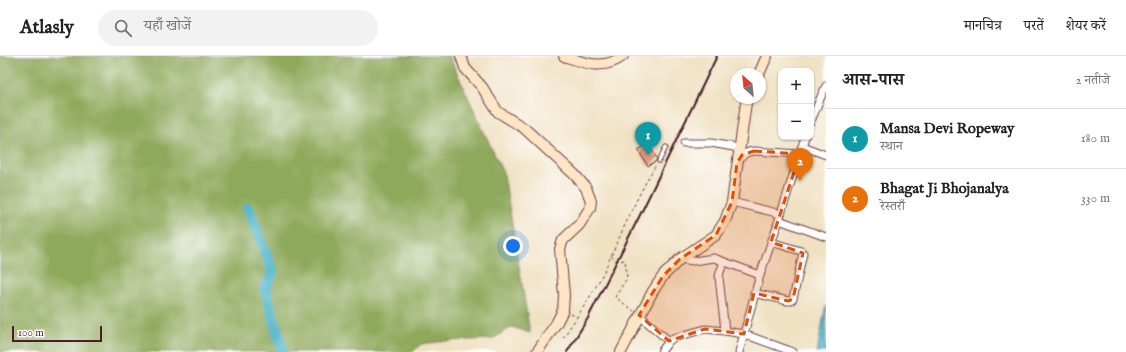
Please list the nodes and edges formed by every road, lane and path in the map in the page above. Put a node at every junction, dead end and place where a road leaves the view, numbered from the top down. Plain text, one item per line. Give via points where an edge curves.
1 (461, 56) edge
2 (564, 56) edge
3 (623, 56) edge
4 (767, 56) edge
5 (762, 68) edge
6 (826, 86) edge
7 (746, 104) edge
8 (814, 113) edge
9 (804, 140) edge
10 (684, 143) dead end
11 (666, 147) dead end
12 (739, 148) junction
13 (801, 150) junction
14 (649, 152) dead end
15 (826, 155) edge
16 (659, 161) junction
17 (737, 163) junction
18 (732, 202) junction
19 (780, 217) junction
20 (826, 237) edge
21 (771, 242) junction
22 (611, 256) junction
23 (680, 259) junction
24 (724, 262) junction
25 (760, 275) junction
26 (754, 293) junction
27 (639, 315) junction
28 (725, 331) junction
29 (744, 334) junction
30 (563, 338) dead end
31 (669, 341) junction
32 (537, 352) edge
33 (621, 352) edge
34 (661, 352) edge
35 (739, 352) edge
36 (793, 352) edge

1 - 32 main road via 465,68 482,87 498,112 524,128 575,175 586,188 591,201 590,208 579,225 563,240 560,249 563,310
2 - 3 main road via 601,65
4 - 5 main road
6 - 8 street
7 - 12 main road
9 - 13 street
10 - 12 street via 711,143
11 - 16 lane
12 - 17 main road
13 - 15 street
13 - 17 street via 748,152 742,155
13 - 19 street
14 - 16 path
16 - 22 path
17 - 18 main road
18 - 19 street
18 - 23 main road via 716,235
19 - 20 street
19 - 21 street
21 - 25 street
21 - 26 street via 803,253 792,299 790,302
22 - 27 path via 617,261 625,260 627,278 615,297
22 - 30 path via 592,296
23 - 24 street via 693,261 710,258
23 - 27 main road via 662,276
24 - 25 street
24 - 28 street via 720,277
25 - 26 street
26 - 29 street
27 - 31 street
27 - 33 main road
28 - 29 street
28 - 31 street via 698,330
29 - 35 street
29 - 36 street
31 - 34 street

